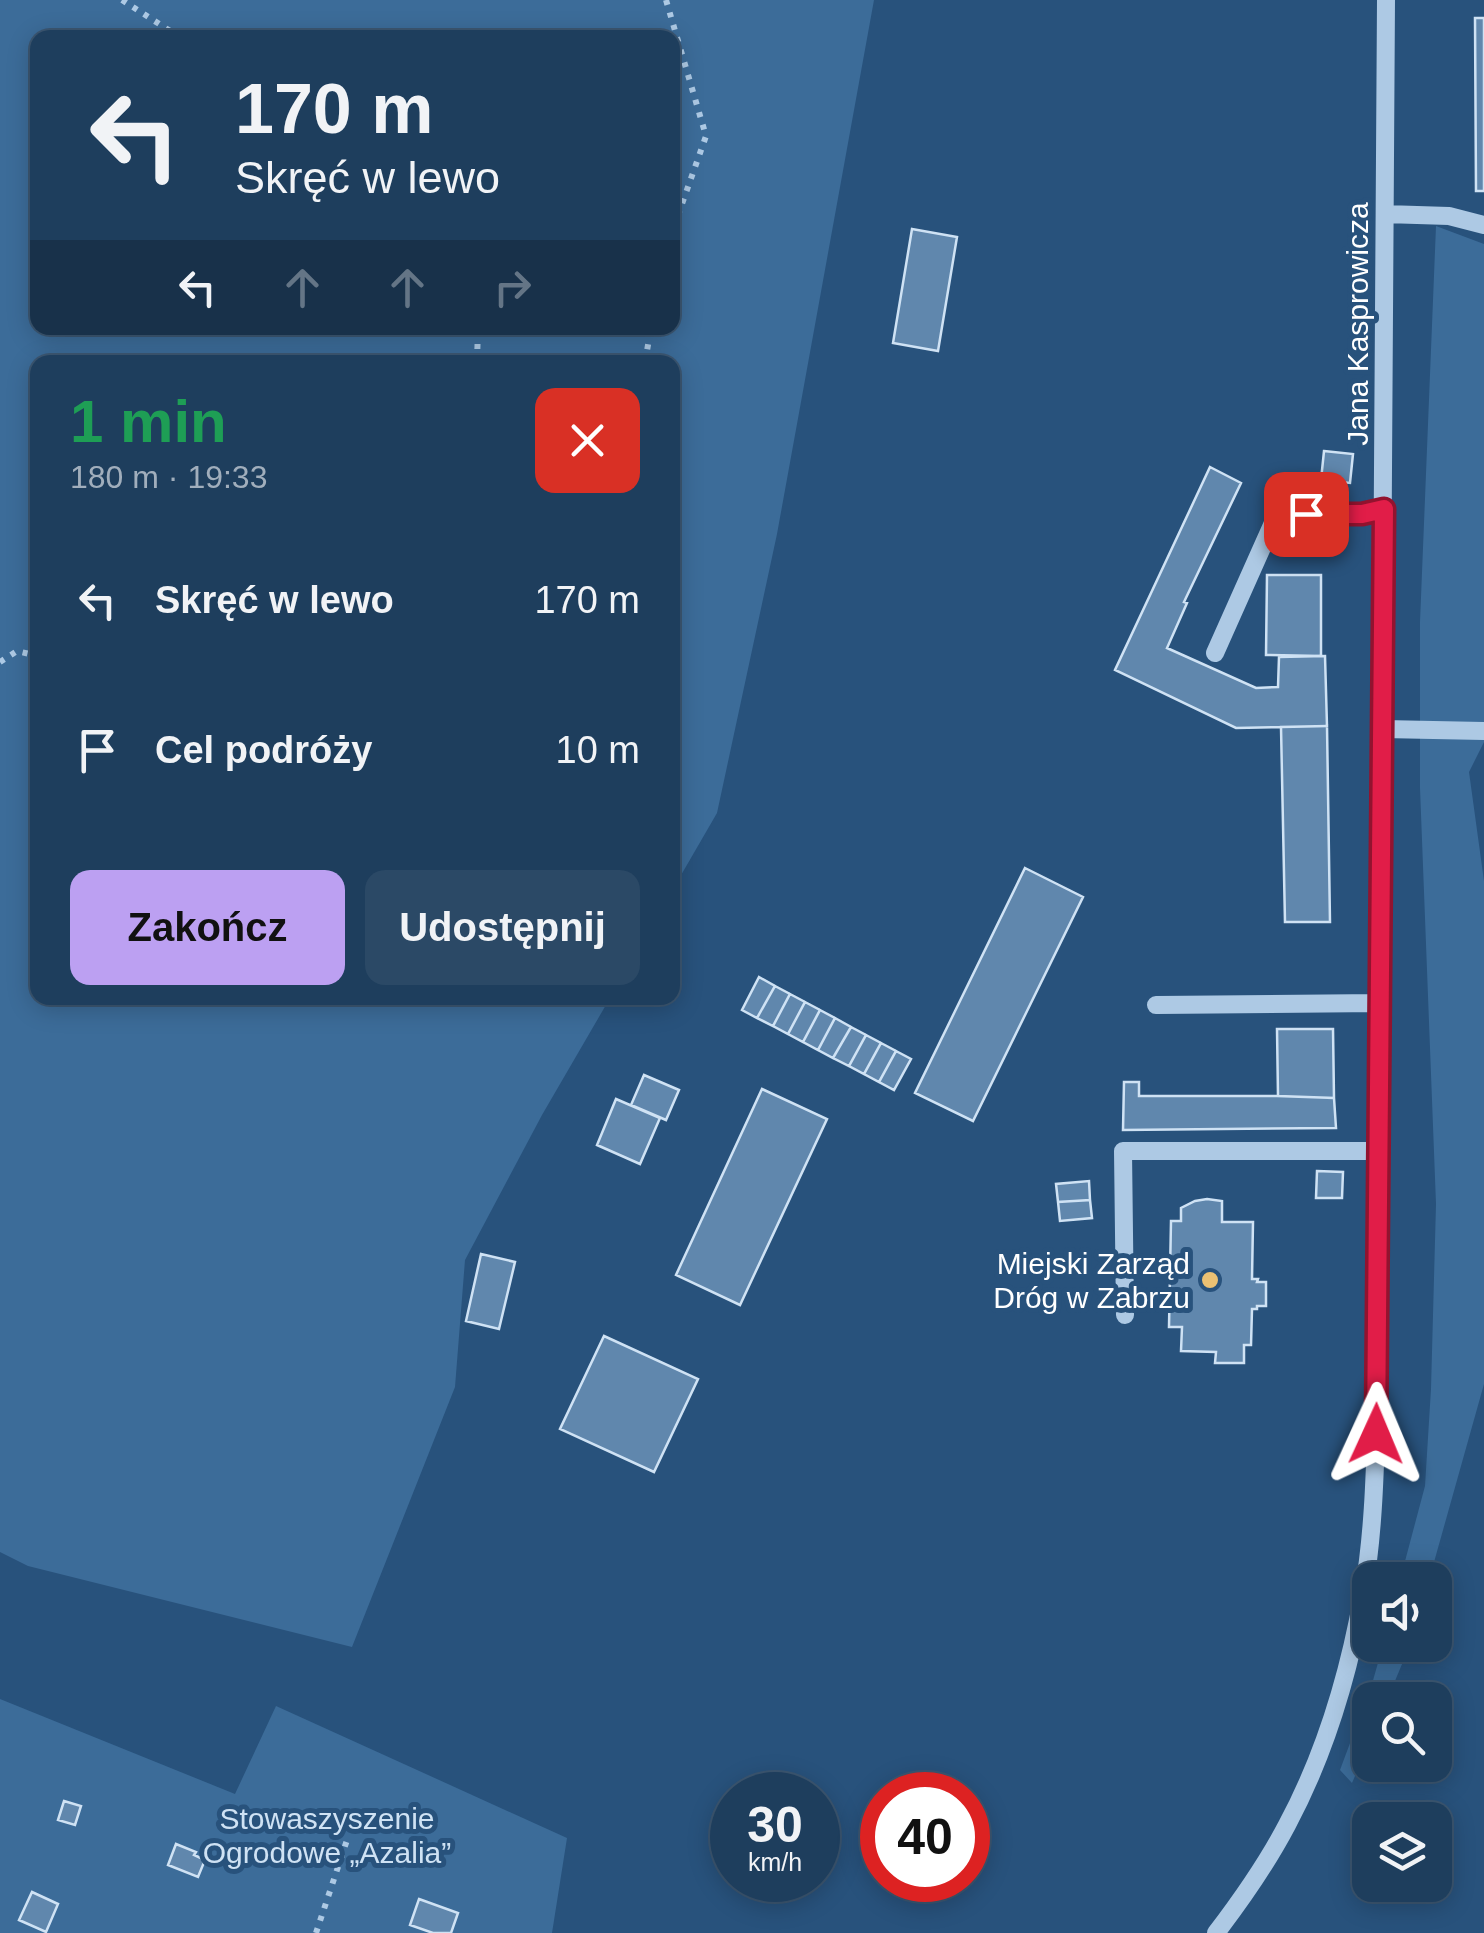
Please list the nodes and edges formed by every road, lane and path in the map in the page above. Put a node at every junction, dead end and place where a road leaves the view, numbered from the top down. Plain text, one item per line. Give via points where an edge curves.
1 (122, 0) edge
2 (666, 0) edge
3 (1386, 0) edge
4 (169, 30) edge
5 (675, 30) edge
6 (680, 48) edge
7 (680, 209) edge
8 (1385, 214) junction
9 (1484, 225) edge
10 (1384, 509) junction
11 (1215, 653) dead end
12 (30, 654) edge
13 (0, 662) edge
14 (1383, 729) junction
15 (1484, 731) edge
16 (1380, 1003) junction
17 (1156, 1005) dead end
18 (1379, 1151) junction
19 (1125, 1316) dead end
20 (347, 1840) dead end
21 (316, 1933) edge
22 (1216, 1933) edge

1 - 4 path
2 - 5 path
3 - 8 street, Jana Kasprowicza
6 - 7 path via 706,136
8 - 9 street via 1449,216
8 - 10 street, Jana Kasprowicza
10 - 11 street via 1277,514
10 - 14 street, Jana Kasprowicza
12 - 13 path via 17,651
14 - 15 street
14 - 16 street, Jana Kasprowicza
16 - 17 street
16 - 18 street, Jana Kasprowicza
18 - 19 street via 1123,1151
18 - 22 street, Jana Kasprowicza via 1378,1404 1364,1593 1319,1754 1288,1824
20 - 21 path

